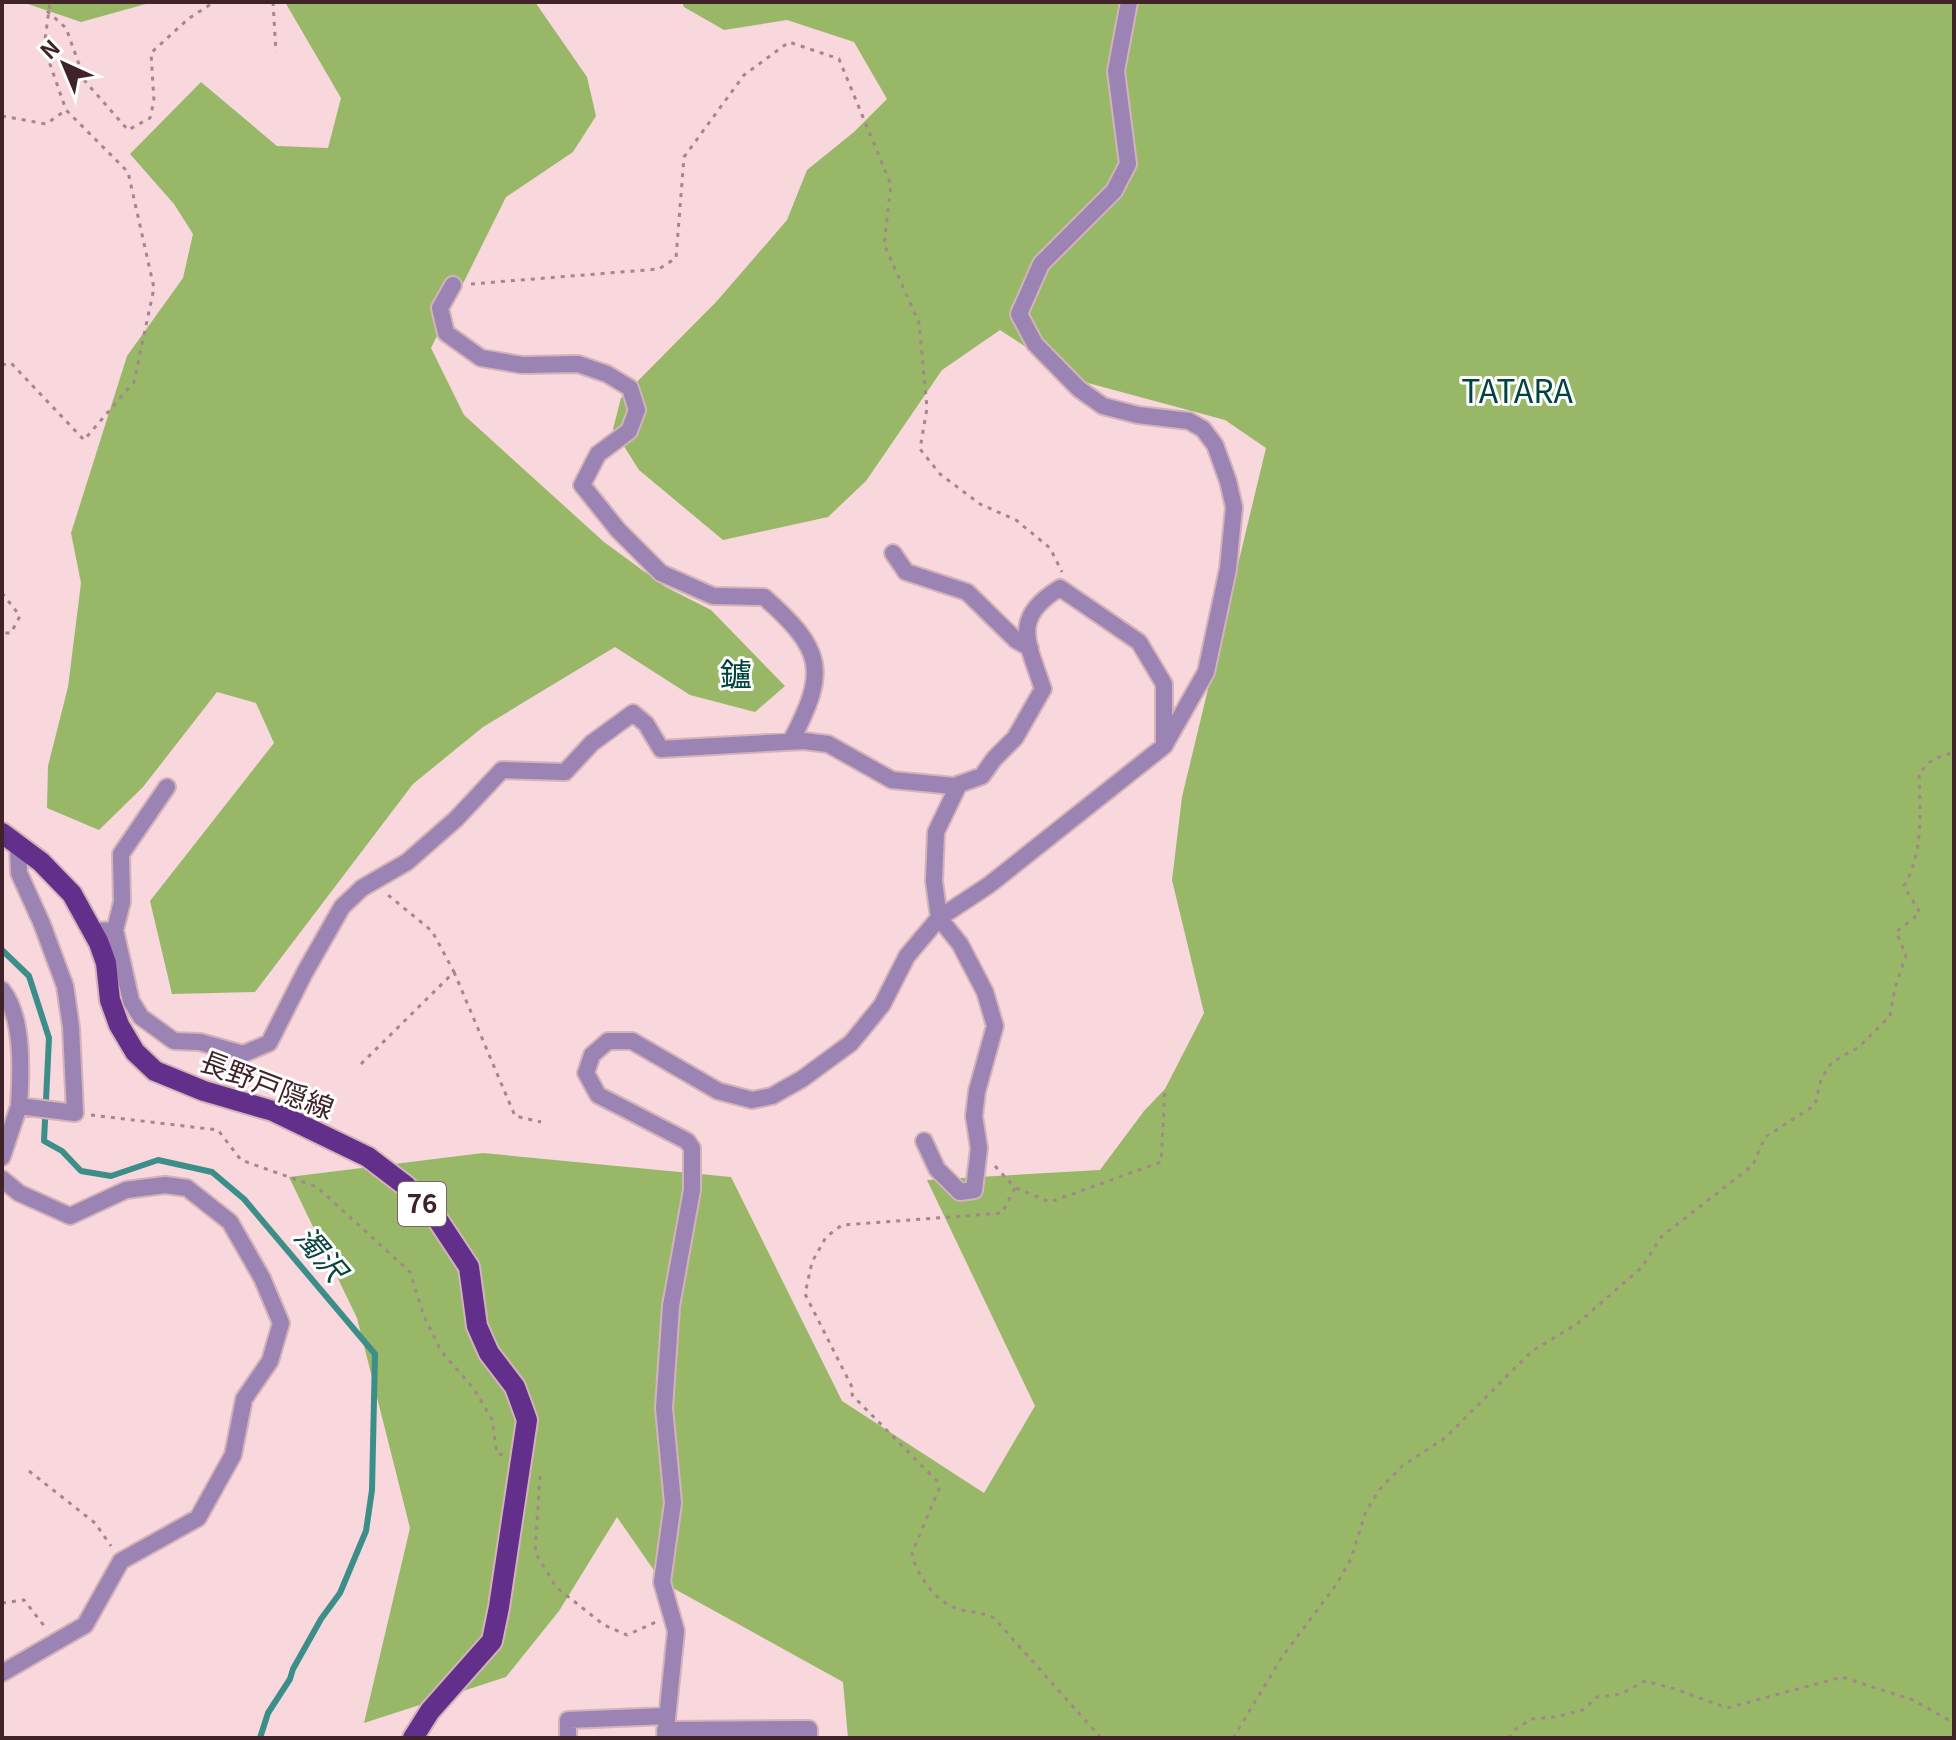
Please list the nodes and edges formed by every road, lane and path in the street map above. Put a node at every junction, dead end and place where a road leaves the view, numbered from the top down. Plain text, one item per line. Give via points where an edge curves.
1 (50, 2) edge
2 (214, 2) edge
3 (273, 2) edge
4 (1129, 2) edge
5 (47, 11) junction
6 (276, 52) dead end
7 (66, 110) junction
8 (2, 116) edge
9 (453, 285) joint
10 (2, 365) edge
11 (893, 553) dead end
12 (2, 593) edge
13 (1074, 597) junction
14 (2, 633) edge
15 (1030, 648) junction
16 (791, 741) junction
17 (1164, 746) junction
18 (1954, 752) edge
19 (959, 784) junction
20 (167, 787) dead end
21 (10, 838) edge
22 (372, 882) junction
23 (939, 918) junction
24 (115, 930) junction
25 (93, 931) junction
26 (454, 972) junction
27 (2, 990) edge
28 (361, 1064) dead end
29 (1165, 1089) dead end
30 (26, 1107) junction
31 (67, 1112) junction
32 (541, 1122) dead end
33 (924, 1141) dead end
34 (979, 1148) junction
35 (2, 1157) edge
36 (2, 1179) edge
37 (1015, 1188) junction
38 (522, 1458) junction
39 (29, 1471) dead end
40 (121, 1561) junction
41 (2, 1603) edge
42 (671, 1613) junction
43 (57, 1642) junction
44 (2, 1673) edge
45 (1954, 1723) edge
46 (665, 1728) edge
47 (724, 1734) edge
48 (413, 1738) edge
49 (568, 1738) edge
50 (809, 1738) edge
51 (1101, 1738) edge
52 (1233, 1738) edge
53 (1509, 1738) edge

1 - 5 path
2 - 5 path via 151,53 150,118 128,130 85,81 66,28
3 - 6 path
4 - 17 street via 1116,71 1128,164 1114,191 1041,264 1019,314 1035,344 1103,406 1189,421 1203,429 1228,481 1234,507 1228,569 1206,672
5 - 7 path via 44,47
7 - 8 path via 46,124
7 - 10 path via 128,172 154,288 134,382 84,440 11,363
9 - 13 path via 659,269 676,258 684,157 744,75 789,42 839,59 891,185 884,244 919,323 927,408 920,449 940,474 980,504 1016,520 1050,548
9 - 16 street via 440,308 446,333 481,358 522,365 578,364 630,388 637,410 629,431 598,454 582,485 661,573 713,596 764,597 804,640 816,675
11 - 15 street via 906,572 967,592
12 - 14 path via 20,616 11,633
13 - 15 street via 1060,588 1041,600 1028,620
13 - 17 street via 1139,642 1164,684
15 - 19 street via 1043,689 1015,738 982,776
16 - 19 street via 828,744 892,780
16 - 22 street via 661,749 633,713 592,743 565,772 502,770 407,862
17 - 23 street via 989,885
18 - 52 path via 1933,759 1919,773 1920,835 1915,868 1904,886 1920,913 1896,932 1906,955 1890,1016 1859,1047 1832,1062 1815,1105 1765,1137 1753,1165 1661,1237 1642,1267 1577,1324 1532,1351 1445,1438 1402,1466 1380,1489 1336,1585 1282,1657
19 - 23 street via 936,832
20 - 24 street via 121,854 122,902
21 - 25 main road, 長野戸隠線 / 76 via 72,894
21 - 31 street via 65,986 71,1027
22 - 24 street via 342,907 269,1043 243,1054 174,1041 141,1017 131,1001
22 - 26 path via 432,931
23 - 34 street via 960,944 985,992 995,1026 977,1091
23 - 42 street via 907,956 882,1005 851,1043 772,1096 752,1100 718,1091 632,1041 608,1041 592,1055 586,1073 598,1095 692,1148 692,1190 671,1306 664,1408 673,1503 662,1582
24 - 25 street
25 - 38 main road, 長野戸隠線 / 76 via 119,1025 135,1052 155,1071 273,1111 368,1157 438,1220 469,1267 477,1326 489,1353 515,1387 527,1420
26 - 28 path
26 - 32 path via 515,1116
27 - 30 street via 9,999 22,1060
29 - 37 path via 1161,1162 1050,1202
30 - 31 street
30 - 35 street
31 - 38 path via 218,1130 241,1160 317,1187 410,1272 441,1351 492,1419 497,1454
33 - 34 street via 937,1169 960,1192 974,1190
34 - 37 path
36 - 40 street via 19,1193 70,1216 126,1190 187,1188 230,1222 281,1323 270,1361 244,1399 233,1455 198,1518
37 - 51 path via 1002,1213 842,1225 826,1237 812,1262 805,1294 852,1395 937,1481 939,1489 912,1553 914,1563 937,1597 959,1610 994,1618
38 - 42 path via 542,1477 535,1552 556,1587 604,1625 627,1635
38 - 48 main road, 長野戸隠線 / 76 via 492,1641
39 - 40 path via 95,1523
40 - 43 street via 85,1625
41 - 43 path via 24,1600
42 - 46 street via 676,1631
43 - 44 street
45 - 53 path via 1913,1700 1842,1677 1727,1708 1645,1681 1621,1694 1597,1697 1583,1710 1531,1719
46 - 47 street
46 - 49 street via 568,1720
47 - 50 street via 809,1729

